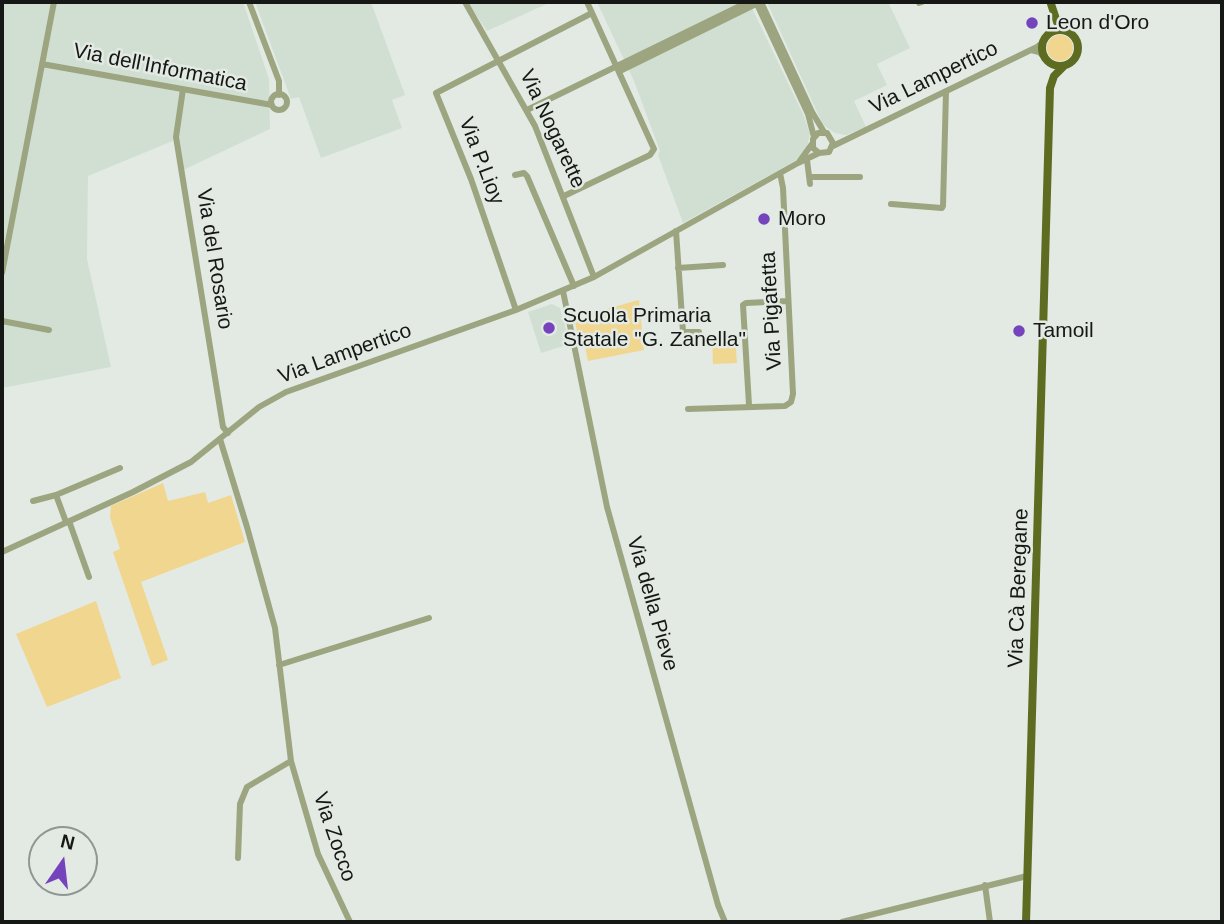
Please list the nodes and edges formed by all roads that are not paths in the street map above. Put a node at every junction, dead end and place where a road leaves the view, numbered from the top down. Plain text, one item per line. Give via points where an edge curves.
1 (54, 2) edge
2 (249, 2) edge
3 (465, 2) edge
4 (587, 2) edge
5 (748, 2) edge
6 (759, 2) edge
7 (1051, 3) edge
8 (592, 13) junction
9 (1071, 34) junction
10 (1045, 39) junction
11 (1029, 50) junction
12 (1044, 58) junction
13 (500, 60) junction
14 (43, 64) junction
15 (1064, 66) junction
16 (619, 69) junction
17 (1049, 88) junction
18 (183, 89) junction
19 (946, 92) junction
20 (279, 95) junction
21 (272, 105) junction
22 (527, 110) junction
23 (828, 134) junction
24 (854, 137) junction
25 (813, 140) junction
26 (833, 146) junction
27 (820, 153) junction
28 (807, 160) junction
29 (798, 163) junction
30 (780, 173) junction
31 (514, 175) dead end
32 (860, 177) dead end
33 (564, 196) junction
34 (891, 204) dead end
35 (676, 231) junction
36 (723, 265) dead end
37 (678, 268) junction
38 (2, 273) edge
39 (594, 277) junction
40 (573, 286) junction
41 (563, 291) junction
42 (788, 301) junction
43 (516, 310) junction
44 (2, 321) edge
45 (49, 330) dead end
46 (699, 332) dead end
47 (749, 405) junction
48 (688, 409) dead end
49 (228, 433) junction
50 (219, 439) junction
51 (120, 468) dead end
52 (56, 495) junction
53 (33, 501) dead end
54 (67, 521) junction
55 (2, 552) edge
56 (89, 577) dead end
57 (429, 618) dead end
58 (279, 665) junction
59 (290, 761) junction
60 (238, 858) dead end
61 (1027, 876) junction
62 (985, 885) junction
63 (350, 922) edge
64 (725, 922) edge
65 (842, 922) edge
66 (990, 922) edge
67 (1026, 922) edge

1 - 14 street
2 - 20 street via 279,81
3 - 13 street, Via Nogarette
4 - 8 street
5 - 16 street
6 - 16 street
6 - 23 street via 812,112
6 - 25 street via 808,114
7 - 9 main road via 1057,22
7 - 10 main road
8 - 13 street
8 - 16 street
9 - 10 main road via 1061,30
9 - 15 main road via 1078,52
10 - 11 street, Via Lampertico
10 - 12 main road
11 - 12 street, Via Lampertico
11 - 19 street, Via Lampertico
12 - 15 main road via 1054,66
12 - 17 main road, Via Cà Beregane
13 - 22 street, Via Nogarette
13 - 43 street, Via P.Lioy via 436,93
14 - 18 street, Via dell'Informatica
14 - 38 street
15 - 17 main road
16 - 22 street
16 - 33 street via 654,149
17 - 61 main road, Via Cà Beregane
18 - 21 street, Via dell'Informatica
18 - 49 street, Via del Rosario via 176,137 223,427
19 - 24 street, Via Lampertico
19 - 34 street via 943,206
20 - 21 street
20 - 21 street via 286,100 285,107 279,110
22 - 33 street, Via Nogarette
23 - 24 street, Via Lampertico
23 - 25 street, Via Lampertico via 818,133
23 - 26 street
24 - 26 street, Via Lampertico
25 - 27 street
25 - 29 street, Via Lampertico
26 - 27 street, Via Lampertico
27 - 28 street, Via Lampertico
28 - 29 street, Via Lampertico
28 - 32 street via 810,181
29 - 30 street, Via Lampertico
30 - 35 street, Via Lampertico
30 - 42 street, Via Pigafetta
31 - 40 street via 527,176
33 - 39 street, Via Nogarette
35 - 37 street
35 - 39 street, Via Lampertico
36 - 37 street
37 - 46 street via 683,332
39 - 40 street, Via Lampertico
40 - 41 street, Via Lampertico
41 - 43 street, Via Lampertico
41 - 64 street, Via della Pieve via 607,507
42 - 47 street, Via Pigafetta via 793,394 788,404
42 - 47 street via 743,306
43 - 49 street, Via Lampertico via 286,393 259,407
44 - 45 street
47 - 48 street
49 - 50 street, Via Lampertico
50 - 54 street, Via Lampertico via 191,462
50 - 58 street, Via Zocco via 275,628
51 - 52 street
52 - 53 street
52 - 54 street
54 - 55 street, Via Lampertico
54 - 56 street
57 - 58 street
58 - 59 street, Via Zocco
59 - 60 street via 247,787 240,804
59 - 63 street, Via Zocco via 318,854
61 - 62 street
61 - 67 main road, Via Cà Beregane
62 - 65 street
62 - 66 street

